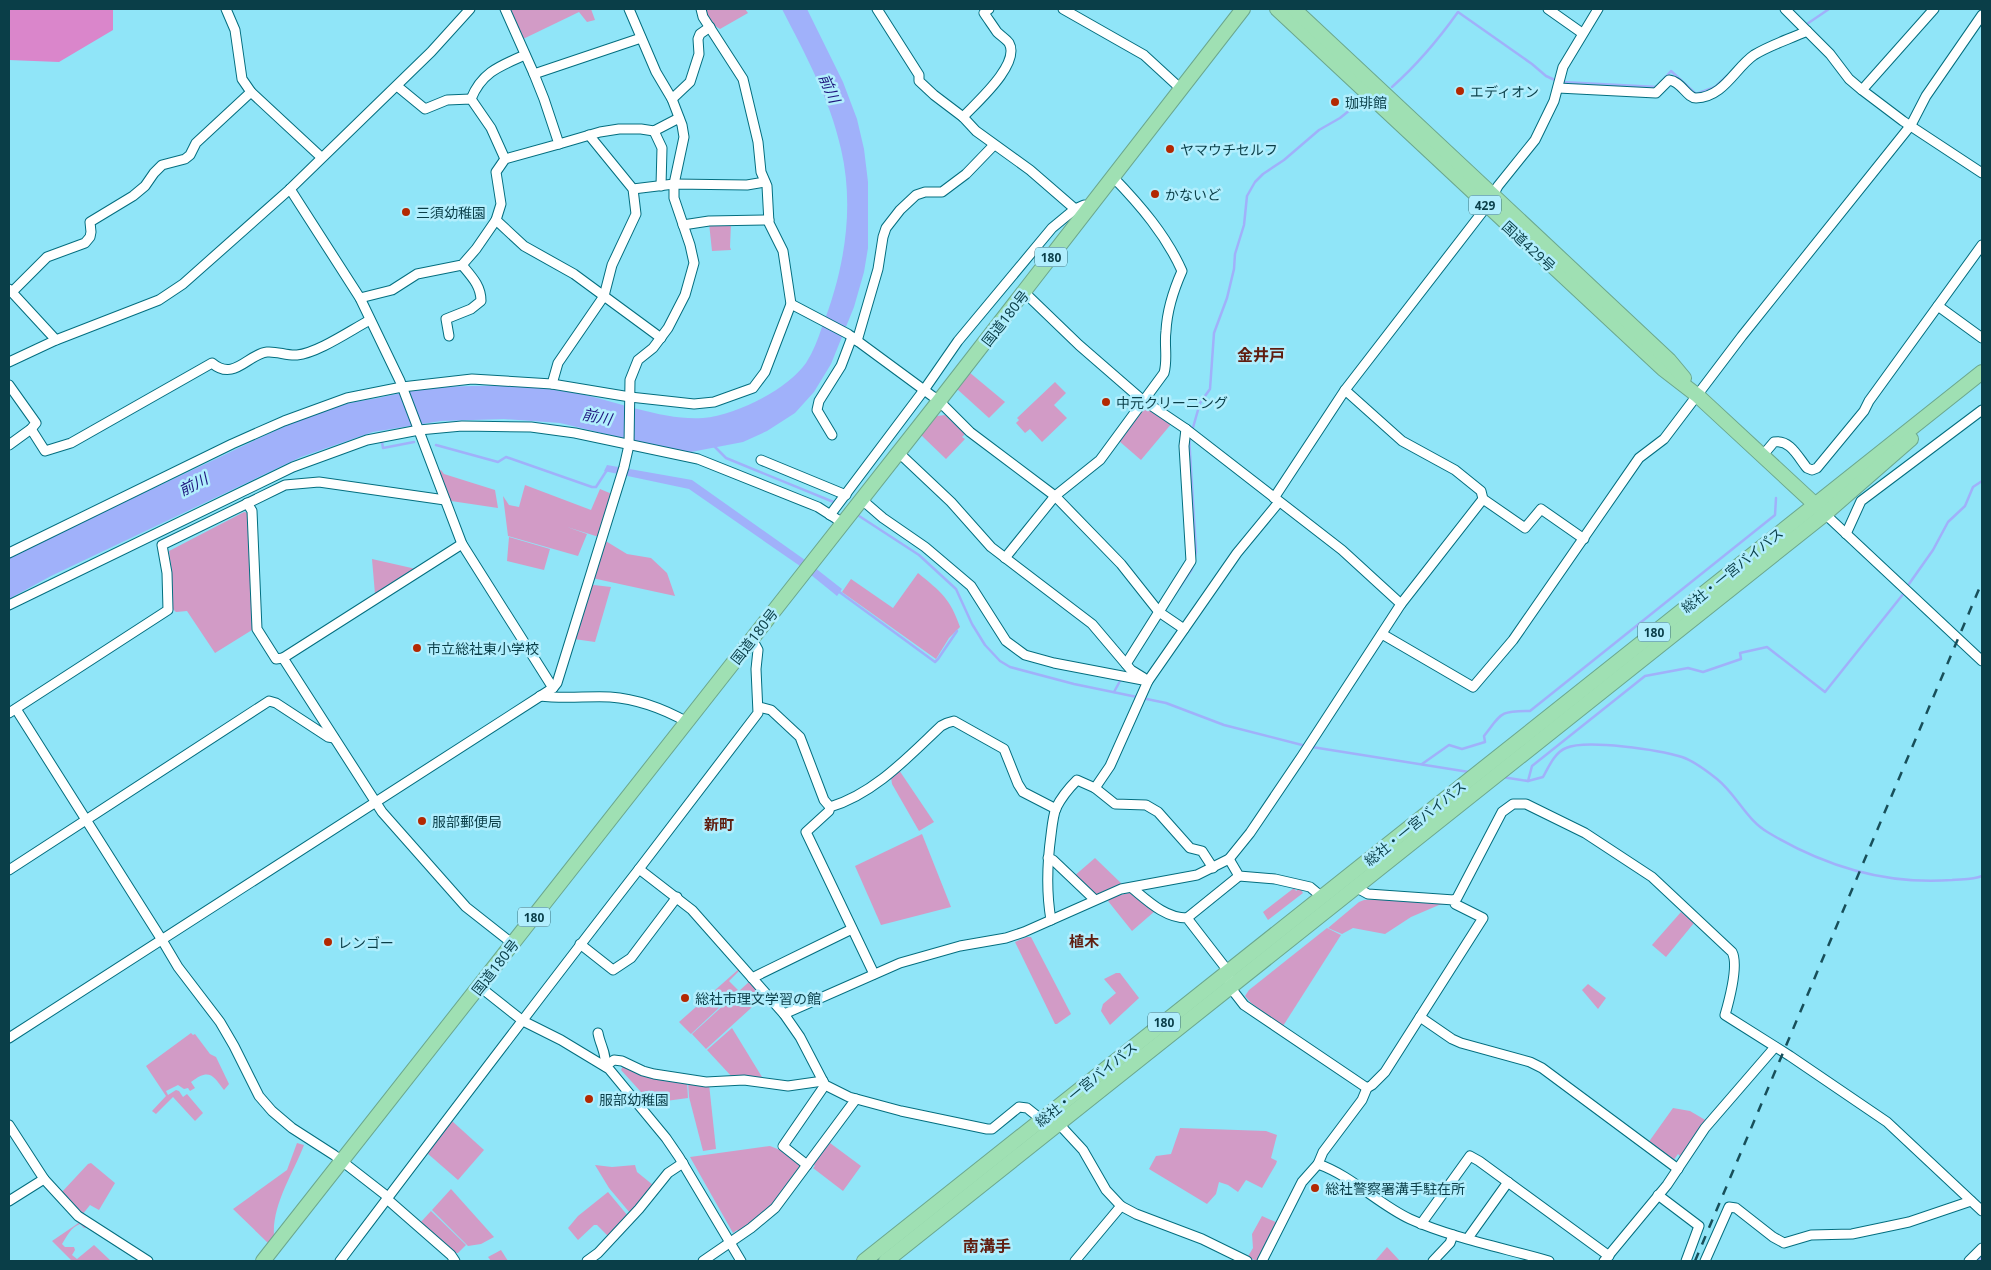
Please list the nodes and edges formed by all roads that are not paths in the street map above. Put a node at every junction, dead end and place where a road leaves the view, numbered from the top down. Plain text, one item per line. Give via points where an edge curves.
1 (226, 9) edge
2 (505, 9) edge
3 (629, 9) edge
4 (700, 9) edge
5 (877, 9) edge
6 (989, 9) edge
7 (1063, 9) edge
8 (1243, 9) edge
9 (1277, 9) edge
10 (1294, 9) edge
11 (1548, 9) edge
12 (1598, 9) edge
13 (1785, 9) edge
14 (1934, 9) edge
15 (463, 11) edge
16 (1982, 14) edge
17 (710, 27) junction
18 (1804, 28) junction
19 (1582, 33) junction
20 (641, 38) junction
21 (525, 55) junction
22 (534, 74) junction
23 (1559, 84) junction
24 (397, 86) junction
25 (1181, 89) junction
26 (1862, 90) junction
27 (251, 92) junction
28 (471, 99) junction
29 (672, 100) junction
30 (963, 117) junction
31 (679, 118) junction
32 (1911, 124) junction
33 (654, 131) junction
34 (589, 135) junction
35 (558, 144) junction
36 (994, 145) junction
37 (321, 157) junction
38 (505, 159) junction
39 (1982, 173) edge
40 (1113, 177) junction
41 (765, 182) junction
42 (674, 184) junction
43 (661, 186) junction
44 (290, 189) junction
45 (633, 189) junction
46 (1490, 201) junction
47 (1090, 207) junction
48 (1075, 209) junction
49 (496, 220) junction
50 (769, 220) junction
51 (683, 225) junction
52 (1982, 245) edge
53 (462, 265) junction
54 (10, 290) edge
55 (1024, 292) junction
56 (604, 296) junction
57 (360, 298) junction
58 (791, 304) junction
59 (1938, 306) junction
60 (370, 320) junction
61 (449, 336) dead end
62 (853, 337) junction
63 (661, 338) junction
64 (1982, 338) edge
65 (56, 340) junction
66 (9, 362) edge
67 (1982, 372) edge
68 (552, 384) junction
69 (9, 385) edge
70 (1966, 385) junction
71 (402, 388) junction
72 (924, 390) junction
73 (1345, 390) junction
74 (1698, 396) junction
75 (630, 400) junction
76 (1146, 401) junction
77 (939, 402) junction
78 (1982, 410) edge
79 (31, 429) junction
80 (418, 429) junction
81 (1190, 432) junction
82 (832, 435) dead end
83 (9, 444) edge
84 (629, 444) junction
85 (898, 452) junction
86 (1763, 455) junction
87 (761, 460) dead end
88 (845, 496) junction
89 (1055, 496) junction
90 (1483, 499) junction
91 (445, 500) junction
92 (1276, 500) junction
93 (859, 502) junction
94 (247, 503) junction
95 (1814, 504) junction
96 (832, 513) junction
97 (1825, 514) junction
98 (844, 521) junction
99 (1846, 534) junction
100 (1584, 539) junction
101 (462, 544) junction
102 (9, 553) edge
103 (1005, 558) junction
104 (1401, 604) junction
105 (9, 605) edge
106 (1161, 614) junction
107 (1184, 629) junction
108 (1382, 634) junction
109 (752, 639) junction
110 (283, 658) junction
111 (1982, 661) edge
112 (1126, 664) junction
113 (1148, 683) junction
114 (552, 688) junction
115 (540, 696) junction
116 (759, 707) junction
117 (12, 711) edge
118 (687, 722) junction
119 (334, 738) junction
120 (1095, 788) junction
121 (375, 802) junction
122 (830, 807) junction
123 (1056, 809) junction
124 (86, 820) junction
125 (1048, 858) junction
126 (1229, 859) junction
127 (1213, 868) junction
128 (639, 869) junction
129 (9, 870) edge
130 (1239, 876) junction
131 (1132, 888) junction
132 (1346, 889) junction
133 (677, 897) junction
134 (1322, 897) junction
135 (1094, 900) junction
136 (1454, 900) junction
137 (1187, 918) junction
138 (1051, 920) junction
139 (852, 929) junction
140 (162, 940) junction
141 (513, 944) junction
142 (580, 944) junction
143 (1228, 971) junction
144 (874, 974) junction
145 (752, 978) junction
146 (480, 987) junction
147 (1230, 987) junction
148 (784, 1014) junction
149 (1420, 1017) junction
150 (523, 1021) junction
151 (598, 1032) dead end
152 (9, 1038) edge
153 (1775, 1047) junction
154 (605, 1066) junction
155 (824, 1083) junction
156 (1367, 1088) junction
157 (856, 1099) junction
158 (1042, 1120) junction
159 (1058, 1123) junction
160 (9, 1125) edge
161 (342, 1161) junction
162 (683, 1164) junction
163 (1318, 1164) junction
164 (807, 1165) junction
165 (1678, 1169) junction
166 (44, 1179) junction
167 (1508, 1182) junction
168 (1658, 1195) junction
169 (387, 1198) junction
170 (9, 1201) edge
171 (1971, 1201) junction
172 (1121, 1206) junction
173 (1982, 1211) edge
174 (1421, 1224) junction
175 (1453, 1235) junction
176 (1468, 1238) junction
177 (730, 1242) junction
178 (1982, 1248) edge
179 (1607, 1259) edge
180 (148, 1261) edge
181 (263, 1261) edge
182 (340, 1261) edge
183 (455, 1261) edge
184 (587, 1261) edge
185 (703, 1261) edge
186 (741, 1261) edge
187 (864, 1261) edge
188 (886, 1261) edge
189 (1075, 1261) edge
190 (1247, 1261) edge
191 (1262, 1261) edge
192 (1433, 1261) edge
193 (1550, 1261) edge
194 (1686, 1261) edge
195 (1706, 1261) edge
196 (1969, 1261) edge

1 - 27 street via 235,30 242,80
2 - 21 street
3 - 20 street
4 - 17 street
5 - 30 street via 919,75 919,81
6 - 30 street via 984,13 1009,44 1009,63
7 - 25 street via 1144,55
8 - 25 highway, 国道180号 / 180
9 - 46 highway, 国道429号 / 429
10 - 46 highway, 国道429号 / 429
11 - 19 street
12 - 19 street
13 - 18 street
14 - 26 street
15 - 24 street via 431,52
16 - 32 street via 1926,96
17 - 29 street via 698,39 699,54 690,82
17 - 41 street via 743,79
18 - 23 street via 1753,56 1719,90 1698,98 1692,98 1676,80 1669,80 1656,93
18 - 26 street
19 - 23 street via 1563,67
20 - 22 street
20 - 29 street
21 - 22 street
21 - 28 street via 486,75
22 - 35 street
23 - 46 street via 1535,140
24 - 28 street via 425,109 447,100
24 - 37 street
25 - 40 highway, 国道180号 / 180
26 - 32 street
27 - 37 street
27 - 54 street via 196,142 190,155 162,165 133,196 90,222 90,238 46,257
28 - 38 street via 491,128
29 - 31 street
30 - 36 street
31 - 33 street
31 - 42 street via 684,137
32 - 39 street
32 - 74 street
33 - 34 street via 620,129
33 - 43 street via 662,148
34 - 35 street
34 - 45 street
35 - 38 street
36 - 48 street via 1030,170
36 - 62 street via 966,174 942,192 916,195 886,228 878,269
37 - 44 street
38 - 49 street via 496,172 501,204
40 - 47 highway, 国道180号 / 180
40 - 76 street via 1162,234 1182,271 1166,331 1167,365
41 - 42 street via 747,185
41 - 50 street
42 - 43 street
42 - 51 street via 674,198
43 - 45 street
44 - 57 street
44 - 65 street via 183,284 159,300
45 - 56 street via 636,214 612,265
46 - 73 street
46 - 74 highway, 国道429号 / 429 via 1663,369
47 - 48 street via 1084,205
47 - 55 highway, 国道180号 / 180
48 - 72 street via 1052,228 958,341
49 - 53 street
49 - 56 street via 524,246 574,274
50 - 51 street
50 - 58 street via 783,251
51 - 63 street via 694,263 685,295
52 - 59 street
53 - 57 street via 417,274 392,290
53 - 61 street via 476,281 481,301 471,309 446,319
54 - 65 street
55 - 76 street via 1079,345
55 - 77 highway, 国道180号 / 180
56 - 63 street
56 - 68 street via 558,363
57 - 60 street
58 - 62 street
58 - 75 street via 765,372 753,388 714,402 694,404
59 - 64 street
59 - 86 street via 1864,411 1818,468 1807,468 1782,441 1774,442
60 - 71 street
60 - 79 street via 305,353 266,352 231,369 218,369 212,363 71,443 45,451
62 - 72 street
62 - 82 street via 817,410
63 - 75 street via 634,368
65 - 66 street
67 - 70 highway, 総社・一宮バイパス / 180
68 - 71 street via 472,379
68 - 75 street
69 - 79 street via 34,420 35,426
70 - 95 highway, 総社・一宮バイパス / 180
70 - 97 highway, 総社・一宮バイパス / 180
71 - 80 street
71 - 102 street via 347,398 284,420
72 - 77 street
72 - 88 street
73 - 90 street via 1402,441 1462,475 1481,490
73 - 92 street
74 - 86 highway, 国道429号 / 429
74 - 100 street via 1664,439 1639,458
75 - 84 street
76 - 81 street
76 - 89 street via 1100,460
77 - 85 highway, 国道180号 / 180
77 - 89 street via 970,432
78 - 99 street via 1861,501
79 - 83 street
80 - 84 street via 531,427
80 - 91 street
80 - 105 street via 366,440 292,466
81 - 92 street
81 - 106 street via 1184,446 1191,561
84 - 96 street via 698,459
84 - 114 street via 557,683
85 - 93 highway, 国道180号 / 180
85 - 103 street
86 - 95 highway, 国道429号 / 429
87 - 88 street
88 - 96 street
89 - 103 street
89 - 106 street via 1121,564
90 - 100 street via 1525,528 1541,509
90 - 104 street
91 - 94 street via 319,482 284,485
91 - 101 street
92 - 104 street via 1342,550
92 - 107 street
93 - 98 highway, 国道180号 / 180
93 - 113 street via 924,547 971,586 1006,641 1025,655
94 - 110 street via 252,511 257,629 276,659
94 - 117 street via 162,545 168,610
95 - 97 highway, 国道429号 / 429
95 - 132 highway, 総社・一宮バイパス / 180 via 1464,784
96 - 98 street
97 - 99 street
97 - 132 highway, 総社・一宮バイパス / 180 via 1483,786
98 - 109 highway, 国道180号 / 180
99 - 111 street
100 - 108 street via 1513,640 1473,687
101 - 110 street
101 - 114 street
103 - 112 street via 1092,624
104 - 108 street
106 - 107 street
106 - 112 street
107 - 113 street
108 - 126 street via 1250,833
109 - 116 street via 758,650
109 - 118 highway, 国道180号 / 180
110 - 119 street
112 - 113 street
113 - 120 street via 1110,766
114 - 115 street
115 - 118 street via 611,697 635,701
115 - 121 street
116 - 122 street via 771,710 800,737 824,800
116 - 128 street via 758,713
117 - 124 street
118 - 141 highway, 国道180号 / 180
119 - 121 street
119 - 124 street via 269,701
120 - 123 street via 1077,780
120 - 127 street via 1115,804 1146,805 1152,809 1190,848 1202,852
121 - 140 street
121 - 141 street via 466,907
122 - 123 street via 853,798 884,778 941,726 954,721 1004,749 1024,792
122 - 139 street via 806,832
123 - 125 street
124 - 129 street
124 - 140 street
125 - 135 street
125 - 138 street
126 - 127 street
126 - 130 street
127 - 131 street via 1197,875
128 - 133 street
128 - 142 street
130 - 134 street via 1275,878 1310,887
130 - 137 street
131 - 135 street
131 - 137 street via 1153,906 1176,918
132 - 134 highway, 総社・一宮バイパス / 180
132 - 136 street via 1368,894
132 - 147 highway, 総社・一宮バイパス / 180
133 - 142 street via 631,958 613,970
133 - 145 street
134 - 143 highway, 総社・一宮バイパス / 180
135 - 138 street
136 - 149 street via 1483,918
136 - 153 street via 1502,812 1521,803 1540,810 1586,833 1652,877 1732,952 1731,993 1725,1016
137 - 143 street
138 - 144 street via 1006,938 960,946
139 - 144 street
139 - 145 street
140 - 152 street
140 - 161 street via 178,967 220,1022 259,1096 292,1128
141 - 146 highway, 国道180号 / 180
142 - 150 street
143 - 147 street
143 - 158 highway, 総社・一宮バイパス / 180
144 - 148 street
145 - 148 street
146 - 150 street
146 - 161 highway, 国道180号 / 180
147 - 156 street via 1244,1005
147 - 159 highway, 総社・一宮バイパス / 180
148 - 155 street
149 - 156 street via 1385,1072
149 - 165 street via 1461,1043 1542,1068
150 - 154 street
150 - 169 street
151 - 154 street via 606,1057
153 - 165 street via 1705,1128
153 - 171 street via 1887,1122
154 - 155 street via 614,1060 622,1061 654,1074 706,1082 744,1080 788,1086
154 - 162 street via 666,1138
155 - 157 street
155 - 164 street via 783,1146
156 - 163 street
157 - 158 street via 987,1129 1019,1107 1027,1108
157 - 164 street
158 - 159 street
158 - 187 highway, 総社・一宮バイパス / 180
159 - 172 street via 1083,1150 1106,1190
159 - 188 highway, 総社・一宮バイパス / 180
160 - 166 street
161 - 169 street
161 - 181 highway, 国道180号 / 180
162 - 177 street
162 - 184 street via 668,1173 598,1253
163 - 174 street via 1331,1168
163 - 191 street via 1302,1182
164 - 177 street via 775,1208
165 - 168 street
166 - 170 street
166 - 180 street via 78,1216
167 - 174 street via 1470,1156
167 - 176 street
167 - 179 street
168 - 179 street
168 - 194 street via 1699,1226
169 - 182 street
169 - 183 street
171 - 173 street
171 - 195 street via 1909,1222 1852,1234 1811,1235 1784,1243 1732,1206 1727,1210
172 - 189 street
172 - 190 street
174 - 175 street
175 - 176 street
175 - 192 street
176 - 193 street
177 - 185 street
177 - 186 street
178 - 196 street

